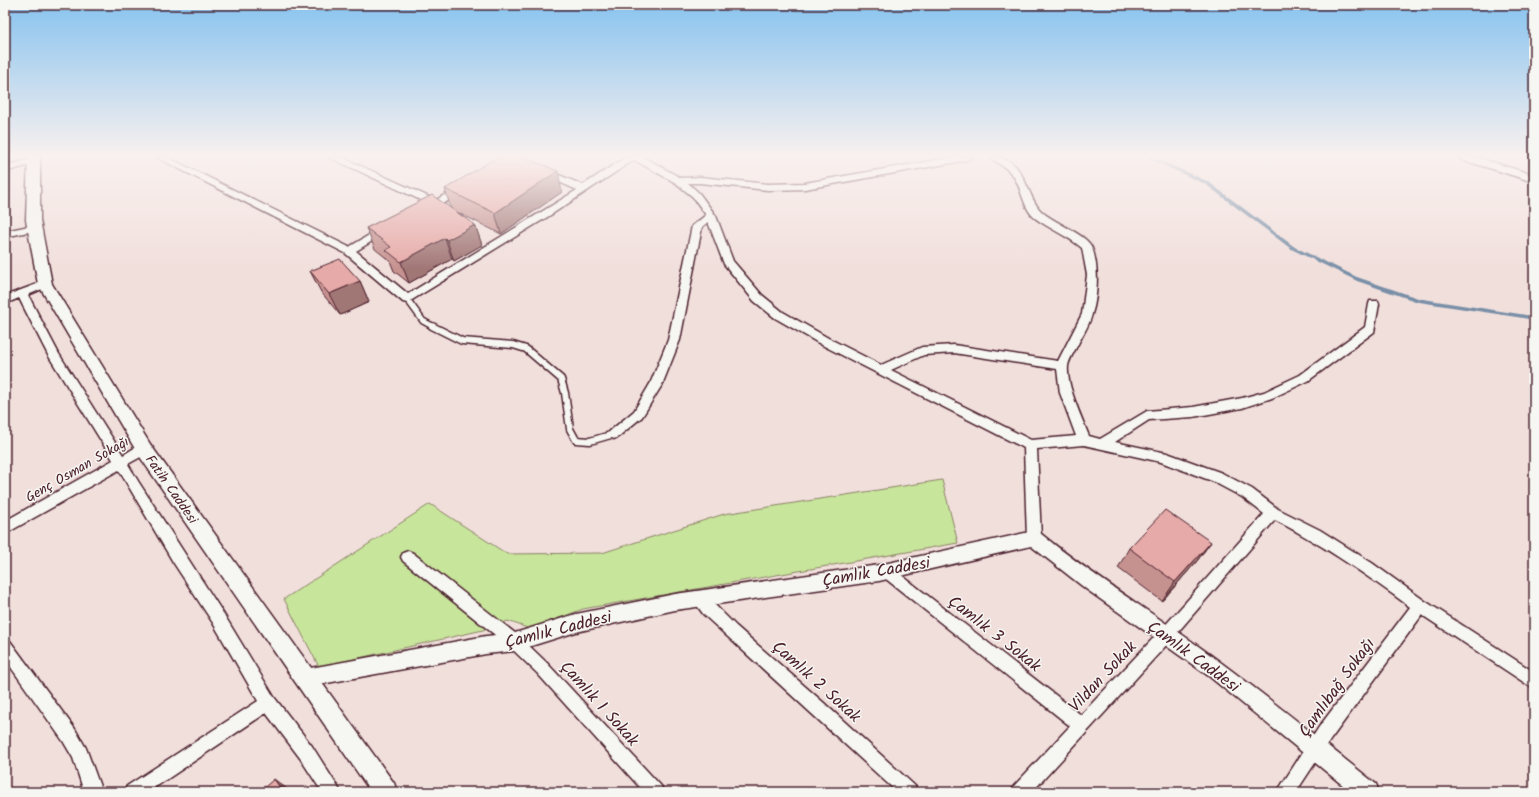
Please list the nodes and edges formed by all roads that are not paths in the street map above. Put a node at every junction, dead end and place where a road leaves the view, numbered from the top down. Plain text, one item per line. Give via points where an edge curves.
1 (33, 194) edge
2 (235, 194) edge
3 (418, 194) edge
4 (452, 194) edge
5 (574, 194) edge
6 (695, 194) edge
7 (1026, 194) edge
8 (437, 204) junction
9 (416, 215) edge
10 (711, 216) junction
11 (395, 225) edge
12 (34, 228) junction
13 (5, 234) edge
14 (349, 251) junction
15 (45, 284) junction
16 (22, 294) junction
17 (407, 299) junction
18 (5, 300) edge
19 (1374, 304) dead end
20 (1062, 366) junction
21 (881, 370) junction
22 (614, 434) joint
23 (1084, 440) junction
24 (1101, 444) junction
25 (1030, 445) junction
26 (144, 449) junction
27 (121, 462) junction
28 (1273, 513) junction
29 (5, 528) edge
30 (1034, 538) junction
31 (408, 557) dead end
32 (886, 571) junction
33 (699, 599) junction
34 (1420, 606) junction
35 (1166, 635) junction
36 (515, 642) junction
37 (5, 646) edge
38 (305, 678) junction
39 (1534, 681) edge
40 (268, 703) junction
41 (1082, 725) junction
42 (1315, 748) junction
43 (94, 792) edge
44 (133, 792) edge
45 (332, 792) edge
46 (385, 792) edge
47 (655, 792) edge
48 (909, 792) edge
49 (1020, 792) edge
50 (1286, 792) edge
51 (1368, 792) edge

1 - 12 main road, Fatih Caddesi
2 - 14 street
3 - 8 street
4 - 8 street
5 - 17 street
6 - 10 street
7 - 20 street via 1038,215 1087,247 1092,275 1088,314
8 - 9 street
10 - 21 street via 728,262 758,298 779,316
10 - 22 street via 697,226 674,340 656,385 638,414
11 - 14 street
12 - 13 street
12 - 15 main road, Fatih Caddesi
14 - 17 street
15 - 16 street
15 - 26 main road, Fatih Caddesi
16 - 18 street
16 - 27 street via 54,355
17 - 22 lane via 423,321 462,341 513,345 526,349 552,370 561,379 570,429 576,440 590,441
19 - 24 street via 1370,329 1304,378 1268,395 1242,403 1192,412 1147,416
20 - 21 street via 954,349 922,351
20 - 23 street via 1066,393
21 - 25 street
23 - 24 street
23 - 25 street
24 - 28 street via 1162,457 1217,477 1247,493
25 - 30 street
26 - 27 street, Genç Osman Sokağı
26 - 38 main road, Fatih Caddesi
27 - 29 street, Genç Osman Sokağı
27 - 40 street
28 - 34 street via 1315,534 1361,563
28 - 35 street, Vildan Sokak
30 - 32 street, Çamlık Caddesi
30 - 35 street, Çamlık Caddesi via 1057,559
31 - 36 street, Çamlık 1 Sokak
32 - 33 street, Çamlık Caddesi
32 - 41 street, Çamlık 3 Sokak
33 - 36 street, Çamlık Caddesi via 576,623
33 - 48 street, Çamlık 2 Sokak via 722,624 844,730
34 - 39 street
34 - 42 street, Çamlıbağ Sokağı
35 - 41 street, Vildan Sokak
35 - 42 street, Çamlık Caddesi
36 - 38 street, Çamlık Caddesi
36 - 47 street, Çamlık 1 Sokak
37 - 43 street via 69,735 80,754
38 - 46 main road, Fatih Caddesi
40 - 44 street
40 - 45 street via 306,752
41 - 49 street, Vildan Sokak
42 - 50 street, Çamlıbağ Sokağı
42 - 51 street, Çamlık Caddesi

